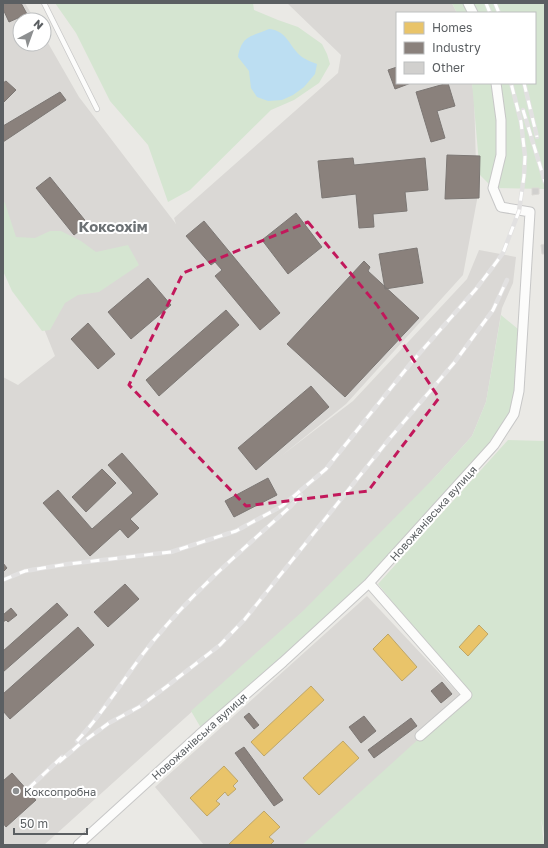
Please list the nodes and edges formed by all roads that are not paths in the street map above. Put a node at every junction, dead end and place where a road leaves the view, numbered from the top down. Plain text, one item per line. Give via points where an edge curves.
1 (44, 3) edge
2 (468, 3) edge
3 (472, 12) edge
4 (496, 84) edge
5 (97, 109) dead end
6 (369, 583) junction
7 (420, 736) dead end
8 (78, 845) edge

1 - 5 lane
2 - 3 street
4 - 6 street, Новожанівська вулиця via 501,120 501,155 493,188 501,207 530,212 519,391 514,414 494,445
6 - 7 street via 467,695
6 - 8 street, Новожанівська вулиця

